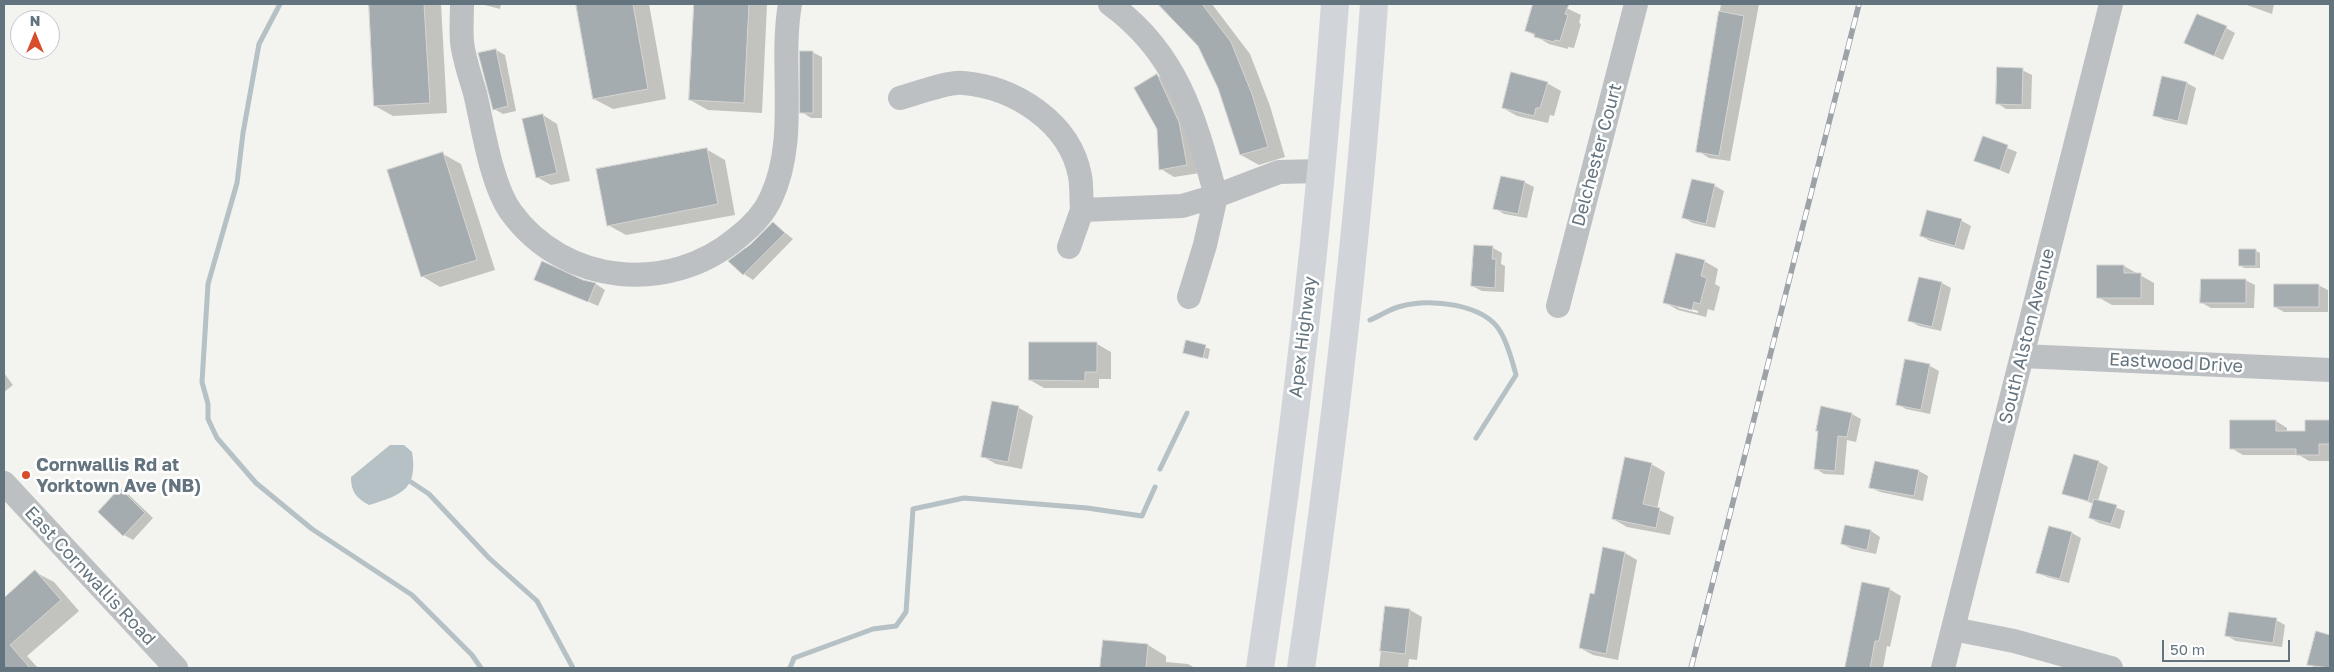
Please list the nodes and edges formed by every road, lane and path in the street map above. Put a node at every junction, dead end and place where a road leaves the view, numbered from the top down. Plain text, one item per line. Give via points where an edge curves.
1 (462, 4) edge
2 (790, 4) edge
3 (1110, 4) edge
4 (1335, 4) edge
5 (1374, 4) edge
6 (1636, 4) edge
7 (2111, 4) edge
8 (900, 98) dead end
9 (1321, 171) junction
10 (1216, 196) junction
11 (1082, 210) junction
12 (1069, 247) dead end
13 (1189, 297) dead end
14 (1558, 306) dead end
15 (2022, 356) junction
16 (2330, 370) edge
17 (4, 483) edge
18 (1953, 629) junction
19 (176, 668) edge
20 (1260, 668) edge
21 (1301, 668) edge
22 (1943, 668) edge
23 (2111, 668) edge

1 - 2 street via 462,42 498,186 510,210 537,241 555,254 588,268 624,275 669,273 718,254 754,225 771,198 782,163 786,123 786,28
3 - 10 street via 1133,21 1160,52 1184,94 1200,136
4 - 9 main road, Apex Highway
5 - 21 main road via 1336,414
6 - 14 street, Delchester Court
7 - 15 street, South Alston Avenue
8 - 11 street via 961,82 1000,90 1038,110 1066,141 1080,175
9 - 10 street via 1279,172
9 - 20 main road, Apex Highway via 1296,402
10 - 11 street via 1182,206
10 - 13 street via 1206,245
11 - 12 street
15 - 16 street, Eastwood Drive
15 - 18 street, South Alston Avenue
17 - 19 street, East Cornwallis Road
18 - 22 street, South Alston Avenue
18 - 23 street via 2014,641

